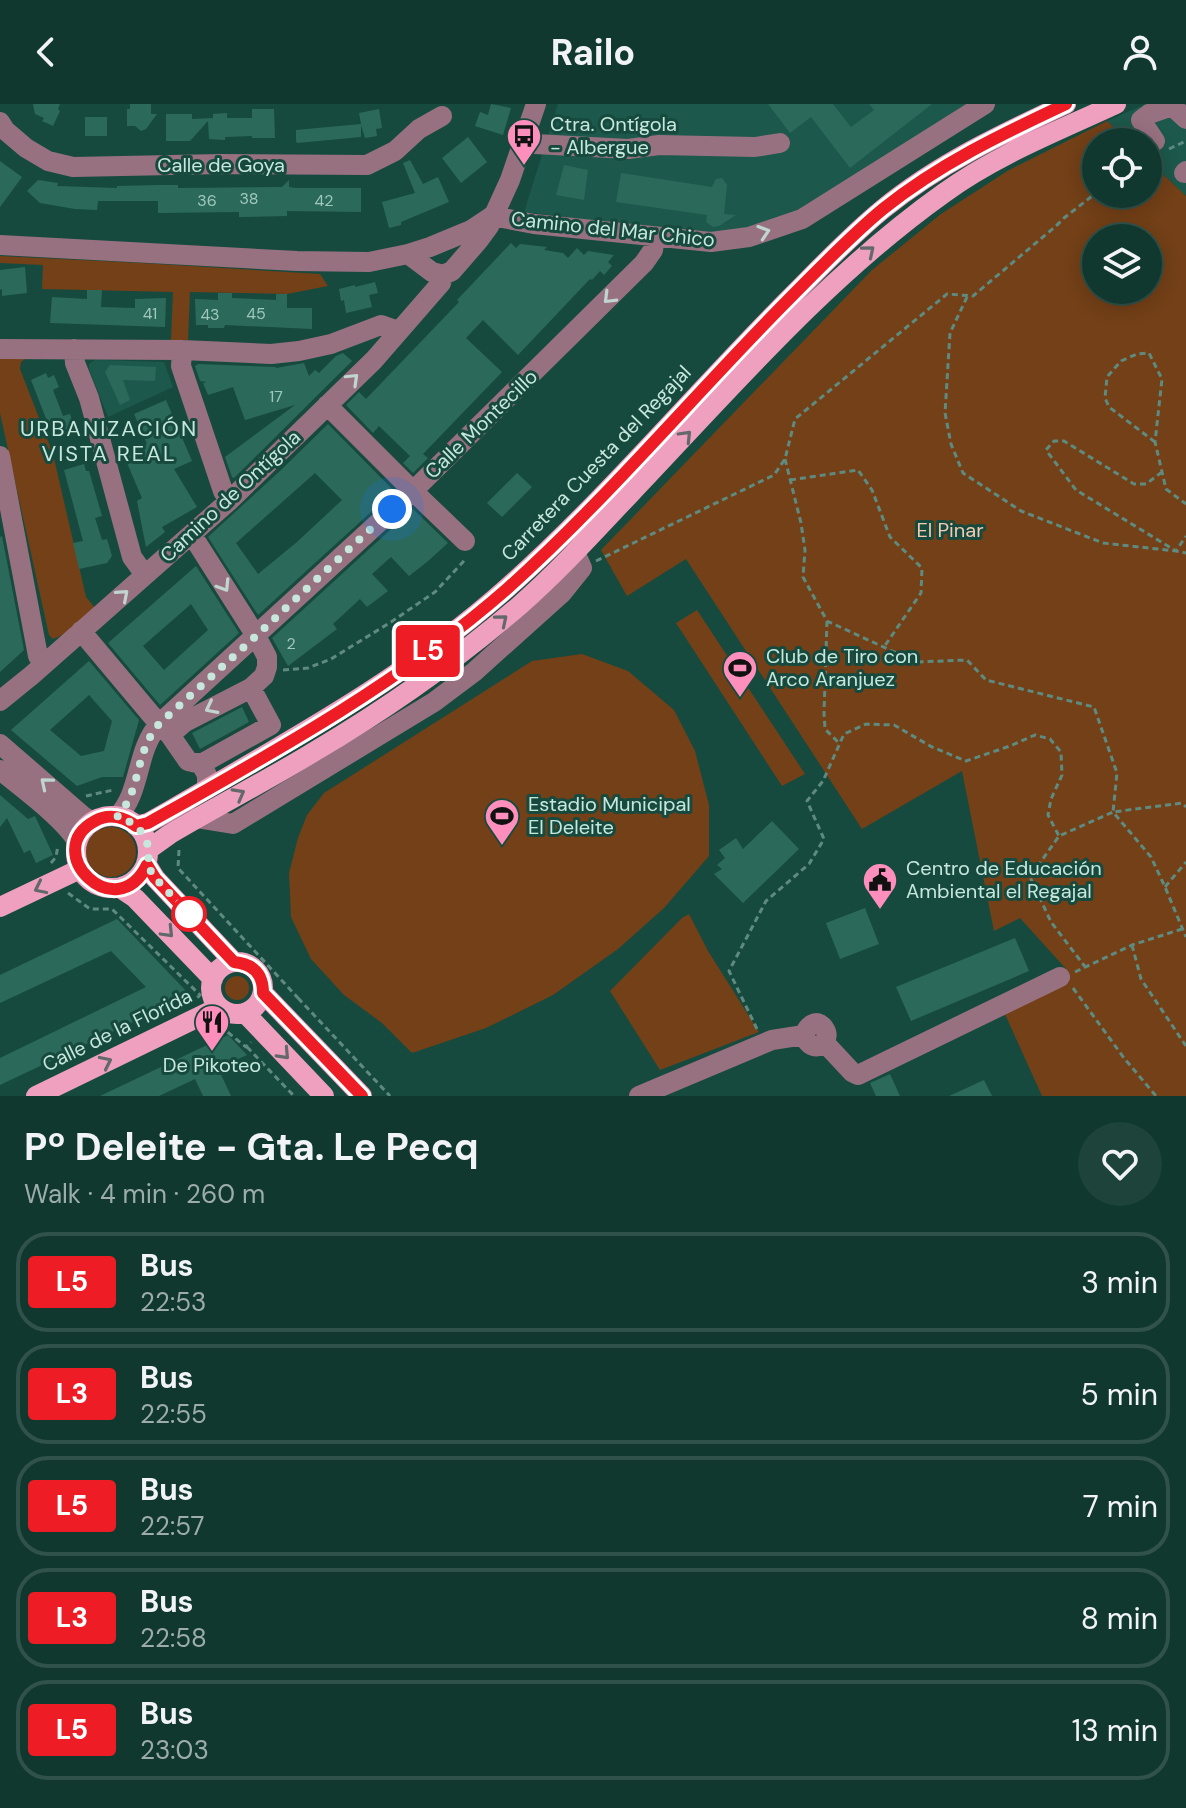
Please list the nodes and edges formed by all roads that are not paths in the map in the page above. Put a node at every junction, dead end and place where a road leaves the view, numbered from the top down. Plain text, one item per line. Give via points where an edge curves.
1 (536, 104) edge
2 (985, 104) edge
3 (1066, 104) edge
4 (1116, 104) edge
5 (1181, 111) edge
6 (442, 116) dead end
7 (0, 122) edge
8 (1146, 128) edge
9 (525, 140) junction
10 (780, 143) dead end
11 (492, 216) junction
12 (655, 237) junction
13 (435, 244) junction
14 (0, 245) edge
15 (408, 254) junction
16 (442, 270) junction
17 (398, 331) junction
18 (0, 349) edge
19 (74, 349) junction
20 (182, 350) junction
21 (327, 405) junction
22 (0, 456) edge
23 (413, 491) junction
24 (229, 501) junction
25 (192, 535) junction
26 (465, 541) road end
27 (145, 575) junction
28 (81, 631) junction
29 (256, 636) junction
30 (45, 663) junction
31 (251, 688) junction
32 (0, 701) edge
33 (271, 725) junction
34 (164, 729) junction
35 (300, 736) junction
36 (0, 744) edge
37 (201, 764) junction
38 (0, 770) edge
39 (207, 789) junction
40 (117, 817) junction
41 (93, 822) junction
42 (136, 826) junction
43 (68, 839) junction
44 (148, 857) junction
45 (80, 869) junction
46 (120, 888) junction
47 (0, 907) edge
48 (234, 962) junction
49 (1060, 977) road end
50 (213, 979) junction
51 (263, 993) junction
52 (212, 1010) junction
53 (245, 1013) junction
54 (36, 1096) edge
55 (324, 1096) edge
56 (362, 1096) edge
57 (639, 1096) edge

1 - 9 street, Camino de Ontígola
12 -> 2 street, Camino del Mar Chico via 711,242 749,237 802,219
3 - 35 main road, Carretera Cuesta del Regajal via 935,171 884,208 507,589 391,678
44 -> 4 main road via 170,834 403,694 578,560 778,339 861,257 910,218 1004,156
5 - 8 street via 1172,106 1149,114 1141,120
6 - 7 street, Calle de Goya via 367,165 73,167 26,148
9 - 10 street via 628,149
9 - 11 street, Camino de Ontígola
11 - 12 street, Camino del Mar Chico
11 - 13 street
11 - 16 street, Camino de Ontígola via 489,226
12 -> 23 street, Calle Montecillo via 644,263
13 - 15 street
13 - 16 street via 425,257
13 - 16 street via 451,245 457,255
14 - 15 street via 297,261 369,262
15 - 16 street
16 - 17 street, Camino de Ontígola via 441,283
17 - 20 street via 381,325 331,344 271,354
21 -> 17 street, Camino de Ontígola
18 - 19 street
19 - 20 street
19 - 27 street via 132,557
20 - 24 street via 181,366
21 - 23 street
21 - 24 street, Camino de Ontígola
22 - 30 street via 38,656
23 - 26 street
23 - 29 street, Calle Montecillo
24 - 25 street, Camino de Ontígola
25 - 27 street, Camino de Ontígola
25 -> 29 street
28 -> 27 street, Camino de Ontígola
28 - 30 street, Camino de Ontígola
28 - 34 street
29 - 31 street via 267,667
29 - 34 street, Calle Montecillo
30 - 32 street, Camino de Ontígola
31 - 33 street
31 -> 34 street
33 - 35 street
33 - 37 street
34 - 37 street via 188,761
34 - 40 street, Calle Montecillo via 148,736 131,798
35 - 39 main road, Carretera Cuesta del Regajal
41 -> 36 street
37 - 39 street
38 - 43 street via 73,834
39 - 42 main road, Carretera Cuesta del Regajal
40 - 41 main road
40 - 42 main road
41 - 43 main road
42 - 44 main road via 146,838
43 - 45 main road
44 - 46 main road via 142,874
44 - 48 main road via 155,878
45 - 46 main road via 95,884
45 -> 47 main road
46 -> 50 main road
48 - 50 main road
48 - 51 main road via 255,969
49 - 57 street via 858,1075 824,1042 812,1046 804,1035 761,1044
50 - 52 main road
51 - 53 main road via 257,1006
51 - 56 main road via 290,1005
52 - 53 main road
54 -> 52 main road, Calle de la Florida
53 -> 55 main road

